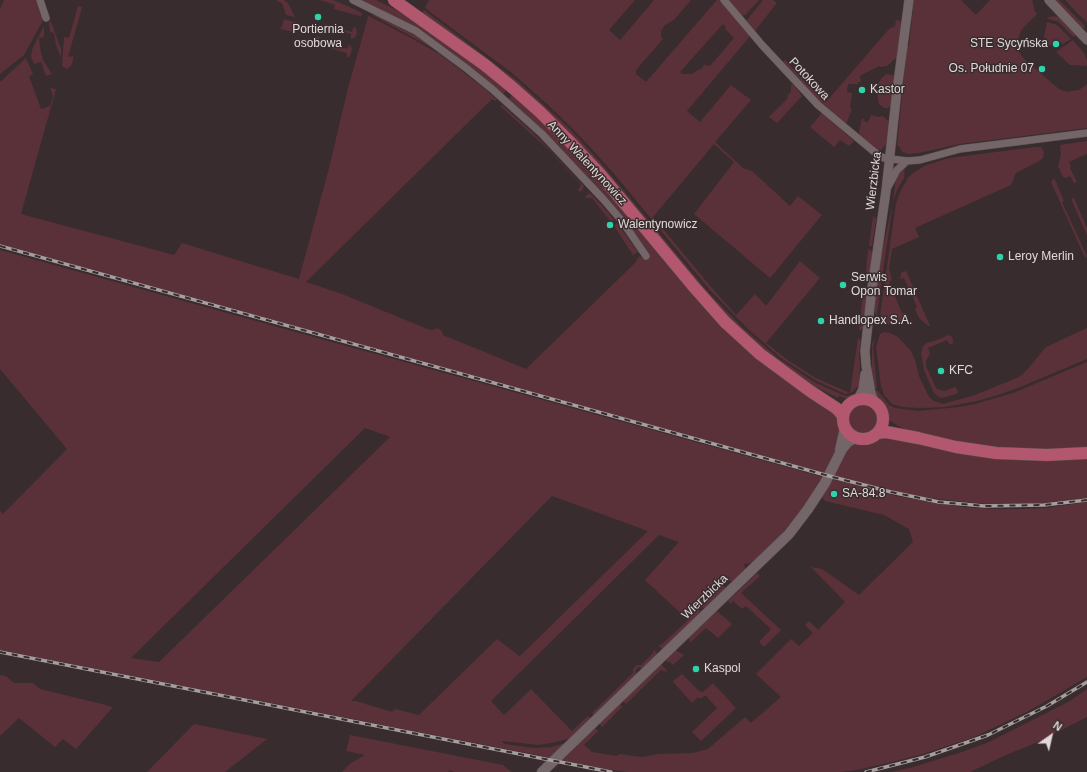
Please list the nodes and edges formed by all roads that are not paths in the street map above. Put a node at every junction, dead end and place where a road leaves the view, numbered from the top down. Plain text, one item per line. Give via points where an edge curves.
1 (40, 0) edge
2 (353, 0) edge
3 (384, 0) edge
4 (394, 0) edge
5 (724, 0) edge
6 (909, 0) edge
7 (1049, 0) edge
8 (417, 17) junction
9 (46, 18) dead end
10 (1087, 40) edge
11 (1087, 134) edge
12 (890, 159) junction
13 (906, 161) junction
14 (886, 191) junction
15 (646, 256) dead end
16 (866, 365) junction
17 (792, 377) junction
18 (854, 401) junction
19 (874, 402) junction
20 (883, 418) junction
21 (844, 422) junction
22 (878, 433) junction
23 (855, 438) junction
24 (918, 438) junction
25 (1087, 453) edge
26 (838, 456) junction
27 (542, 772) edge

1 - 9 street
2 - 15 street via 416,31 477,75 539,132 603,199 622,220
3 - 8 main road, Anny Walentynowicz
4 - 8 main road, Anny Walentynowicz
5 - 12 street, Potokowa via 818,105 878,155
6 - 12 street, Wierzbicka
7 - 10 street
8 - 17 main road, Anny Walentynowicz via 485,65 549,121 600,174 720,317 760,354
11 - 13 street, Potokowa via 960,150
12 - 13 street, Potokowa
12 - 14 street, Wierzbicka
13 - 14 street via 897,170
14 - 16 street, Wierzbicka via 872,288 865,350
16 - 18 street, Wierzbicka via 863,389
16 - 19 street, Wierzbicka
17 - 18 main road, Anny Walentynowicz via 839,401
17 - 21 main road, Anny Walentynowicz via 836,408
18 - 19 main road via 866,399
18 - 21 main road via 846,408
19 - 20 main road via 881,410
20 - 22 main road
20 - 24 main road
21 - 23 main road via 849,434
21 - 26 main road, Wierzbicka
22 - 23 main road via 872,437
22 - 24 main road
23 - 26 main road, Wierzbicka via 848,442
24 - 25 main road via 1000,454 1047,456
26 - 27 main road, Wierzbicka via 819,492 789,534

